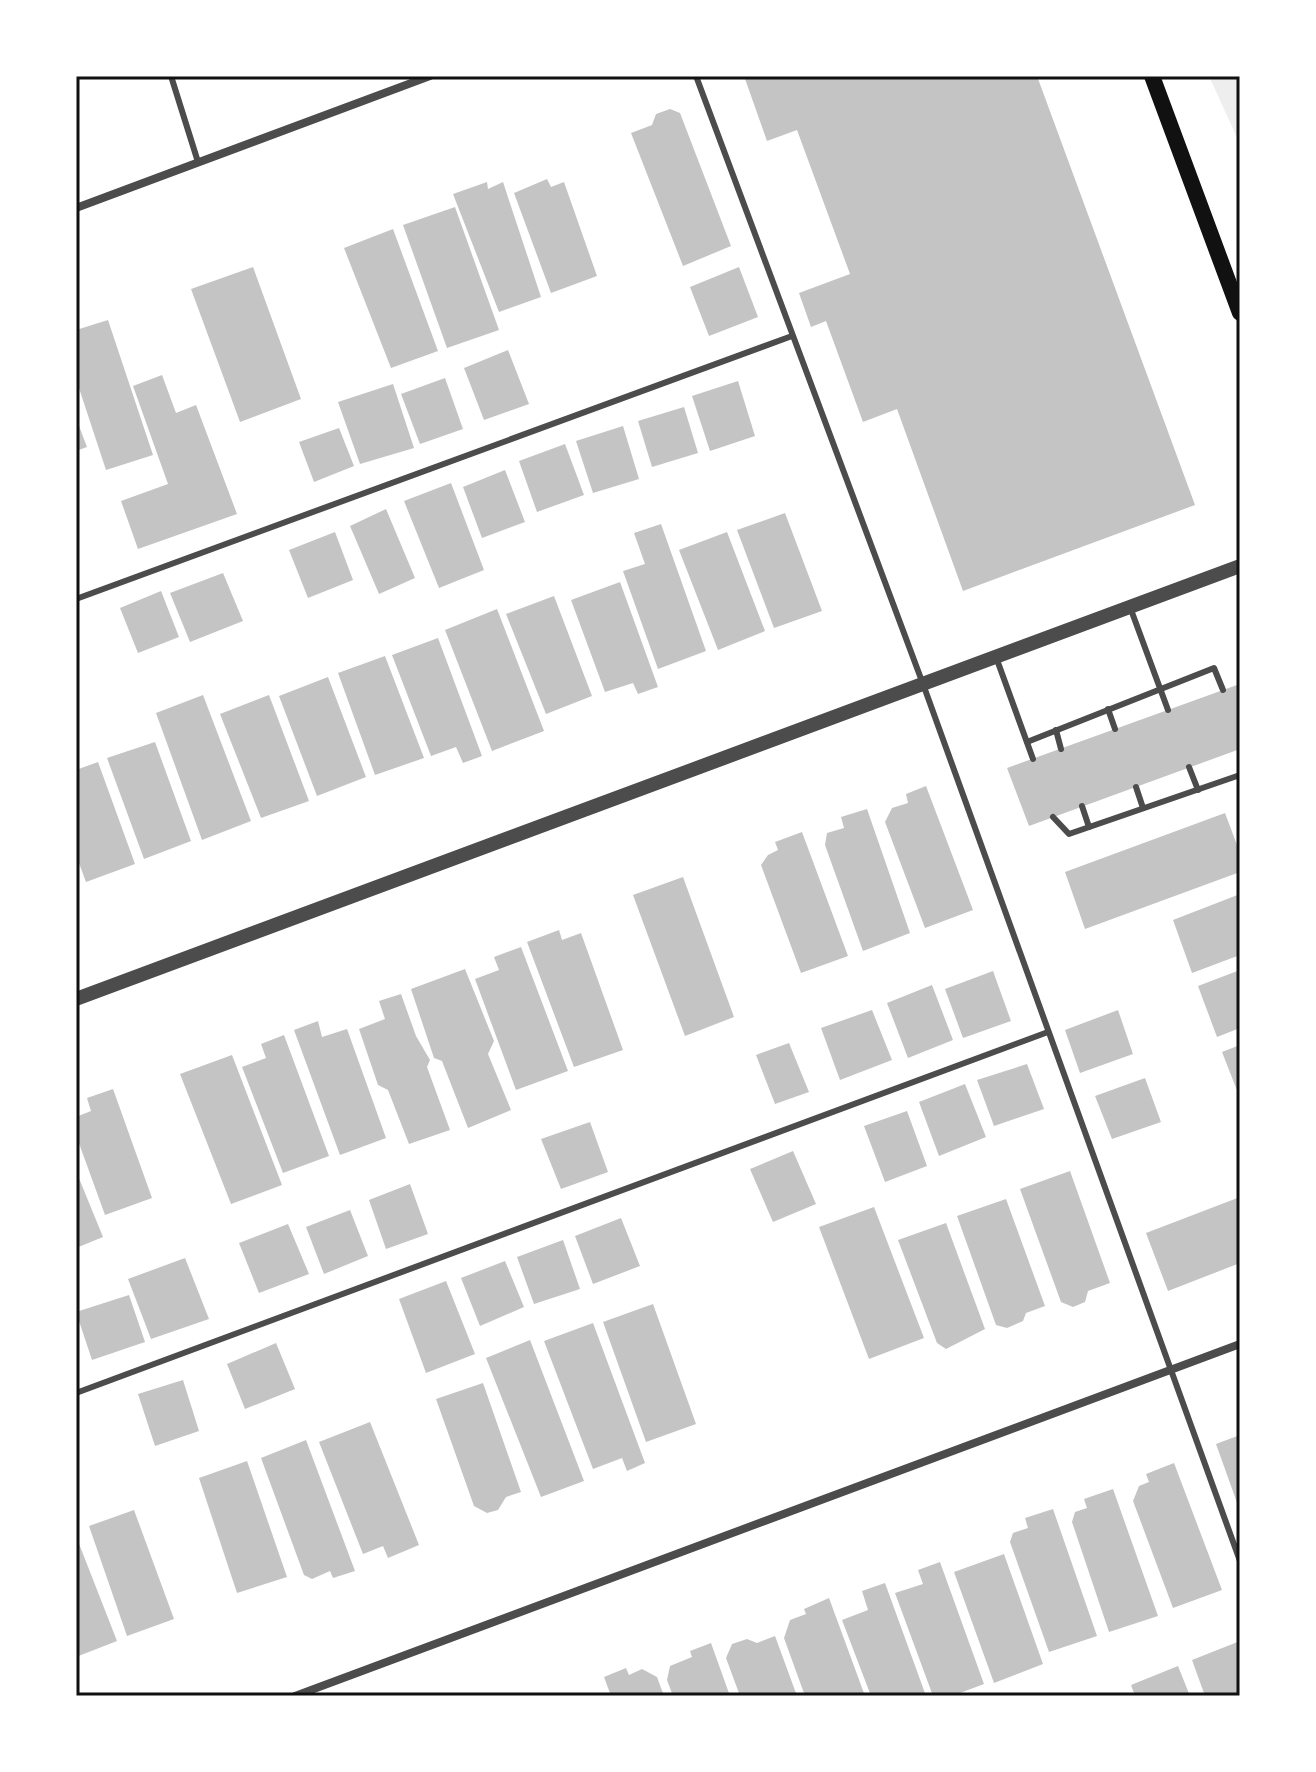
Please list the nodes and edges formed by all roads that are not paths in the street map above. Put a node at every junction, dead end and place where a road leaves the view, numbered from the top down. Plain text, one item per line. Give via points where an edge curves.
1 (171, 76) edge
2 (430, 76) edge
3 (696, 76) edge
4 (1152, 76) edge
5 (198, 162) junction
6 (76, 208) edge
7 (1240, 313) edge
8 (792, 336) junction
9 (1240, 566) edge
10 (76, 599) edge
11 (1130, 607) junction
12 (996, 657) junction
13 (923, 684) junction
14 (1160, 689) junction
15 (1223, 690) dead end
16 (1108, 709) junction
17 (1168, 710) dead end
18 (1115, 729) dead end
19 (1056, 730) junction
20 (1027, 742) junction
21 (1061, 749) dead end
22 (1033, 759) dead end
23 (1189, 767) dead end
24 (1240, 775) edge
25 (1136, 787) dead end
26 (1198, 790) junction
27 (1082, 806) dead end
28 (1143, 808) junction
29 (1053, 817) dead end
30 (1089, 827) junction
31 (76, 999) edge
32 (1048, 1032) junction
33 (1240, 1344) edge
34 (1170, 1370) junction
35 (76, 1393) edge
36 (1240, 1561) edge
37 (295, 1696) edge

1 - 5 lane
2 - 5 street
3 - 8 lane
4 - 7 main road
5 - 6 street
8 - 10 lane
8 - 13 lane
9 - 11 street
11 - 12 street
11 - 14 lane
12 - 13 street
12 - 20 lane
13 - 31 street
13 - 32 lane
14 - 15 lane via 1214,668
14 - 16 lane
14 - 17 lane
16 - 18 lane
16 - 19 lane
19 - 20 lane
19 - 21 lane
20 - 22 lane
23 - 26 lane
24 - 26 lane
25 - 28 lane
26 - 28 lane
27 - 30 lane
28 - 30 lane
29 - 30 lane via 1069,834
32 - 34 lane
32 - 35 lane
33 - 34 street
34 - 36 lane
34 - 37 street

